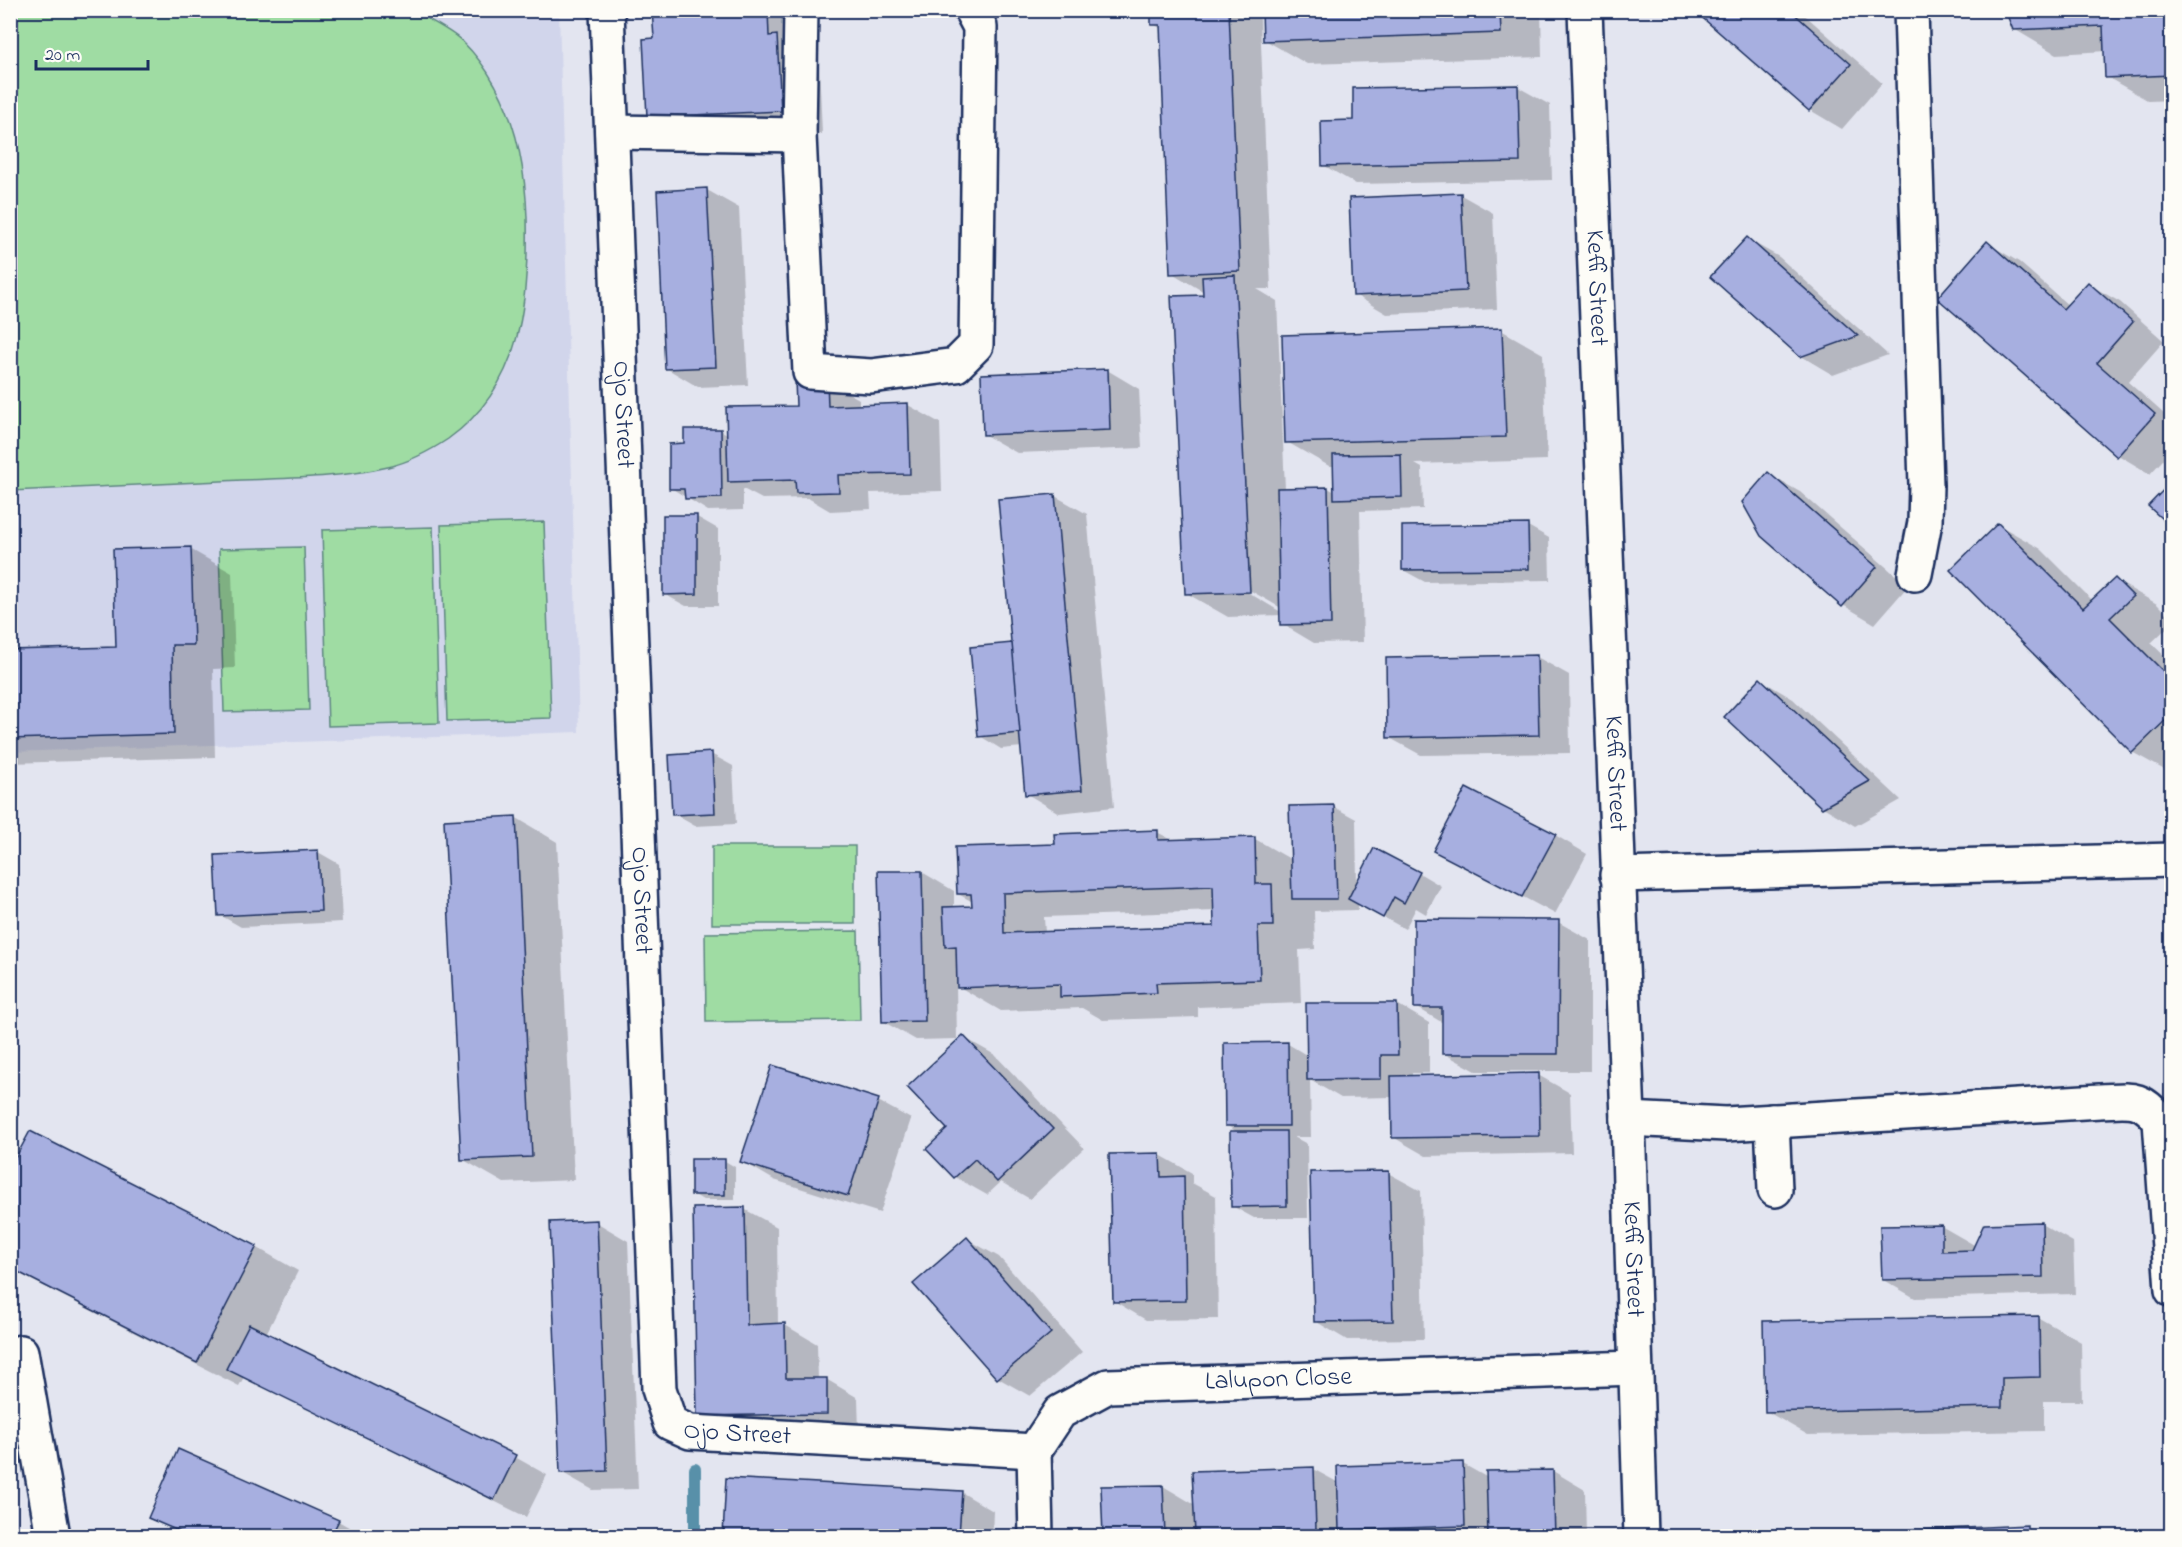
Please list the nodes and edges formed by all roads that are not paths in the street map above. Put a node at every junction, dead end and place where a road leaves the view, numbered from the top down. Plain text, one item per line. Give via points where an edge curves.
1 (607, 10) edge
2 (801, 10) edge
3 (971, 10) edge
4 (1585, 10) edge
5 (1911, 10) edge
6 (612, 132) junction
7 (798, 135) junction
8 (1915, 574) dead end
9 (2172, 860) edge
10 (1617, 875) junction
11 (1628, 1119) junction
12 (1772, 1121) junction
13 (1776, 1190) dead end
14 (2172, 1290) edge
15 (21, 1352) dead end
16 (1635, 1368) junction
17 (1034, 1451) junction
18 (53, 1536) edge
19 (1036, 1536) edge
20 (1641, 1536) edge

1 - 6 street, Ojo Street
2 - 7 street
3 - 7 street via 980,27 976,345 956,365 871,376 810,372
4 - 10 street, Keffi Street
5 - 8 street via 1926,485 1925,522
6 - 7 street
6 - 17 street, Ojo Street via 661,1398 670,1423 690,1432
9 - 10 street
10 - 11 street, Keffi Street
11 - 12 street via 1725,1124
11 - 16 street, Keffi Street
12 - 13 street
12 - 14 street via 2130,1100 2149,1106 2160,1120
15 - 18 street
16 - 17 street, Lalupon Close via 1108,1386 1060,1412
16 - 20 street, Keffi Street
17 - 19 street

